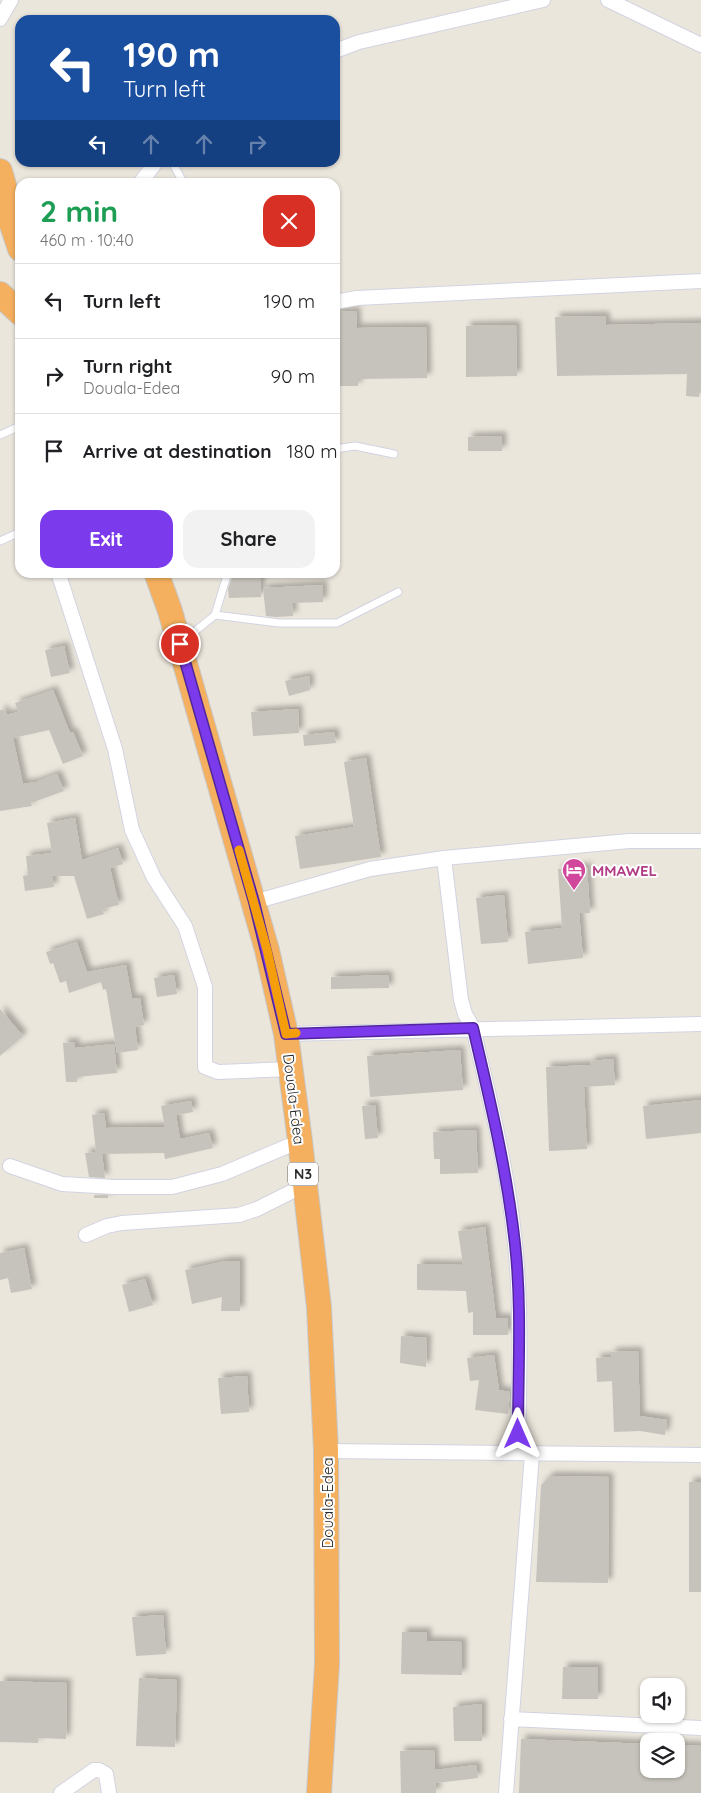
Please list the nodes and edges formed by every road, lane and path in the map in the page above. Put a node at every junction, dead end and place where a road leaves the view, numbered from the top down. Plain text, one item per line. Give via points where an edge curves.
1 (11, 0) edge
2 (543, 0) edge
3 (608, 0) edge
4 (0, 19) edge
5 (701, 45) edge
6 (340, 49) edge
7 (152, 167) edge
8 (0, 171) edge
9 (144, 178) edge
10 (3, 209) edge
11 (15, 237) edge
12 (701, 281) edge
13 (0, 294) edge
14 (340, 301) edge
15 (15, 308) edge
16 (15, 428) edge
17 (0, 434) edge
18 (340, 448) edge
19 (394, 454) dead end
20 (15, 534) edge
21 (0, 541) edge
22 (60, 578) edge
23 (158, 578) edge
24 (226, 578) edge
25 (398, 592) dead end
26 (215, 615) junction
27 (180, 644) junction
28 (701, 841) edge
29 (444, 858) junction
30 (254, 902) junction
31 (701, 1024) edge
32 (473, 1028) junction
33 (286, 1034) junction
34 (290, 1069) junction
35 (300, 1141) junction
36 (10, 1166) dead end
37 (305, 1185) junction
38 (86, 1235) dead end
39 (326, 1452) junction
40 (525, 1454) junction
41 (701, 1455) edge
42 (511, 1719) junction
43 (701, 1728) edge
44 (61, 1793) edge
45 (109, 1793) edge
46 (320, 1793) edge
47 (506, 1793) edge

1 - 4 street
2 - 6 street
3 - 5 street
7 - 9 street
8 - 10 highway via 4,185
10 - 11 highway
12 - 14 street
13 - 15 highway
16 - 17 lane
18 - 19 lane via 355,446
20 - 21 lane
22 - 34 street via 115,749 132,830 154,878 184,926 205,987 205,1067 218,1072
23 - 27 highway, Douala-Edea / N3
24 - 26 lane
25 - 26 lane via 337,623 279,623
26 - 27 lane
27 - 30 highway, Douala-Edea / N3
28 - 29 street via 629,841
29 - 30 street via 370,868
29 - 32 street via 461,1000
30 - 33 highway, Douala-Edea / N3
31 - 32 street
32 - 33 street
32 - 40 street via 507,1180 515,1246
33 - 34 highway, Douala-Edea / N3
34 - 35 highway, Douala-Edea / N3
35 - 36 street via 222,1174 172,1187 62,1184
35 - 37 highway, Douala-Edea / N3
37 - 38 street via 238,1215 122,1223
37 - 39 highway, Douala-Edea / N3 via 319,1307
39 - 40 street
39 - 46 highway, Douala-Edea / N3 via 327,1664
40 - 41 street
40 - 42 street
42 - 43 street
42 - 47 street
44 - 45 street via 94,1770 106,1774

